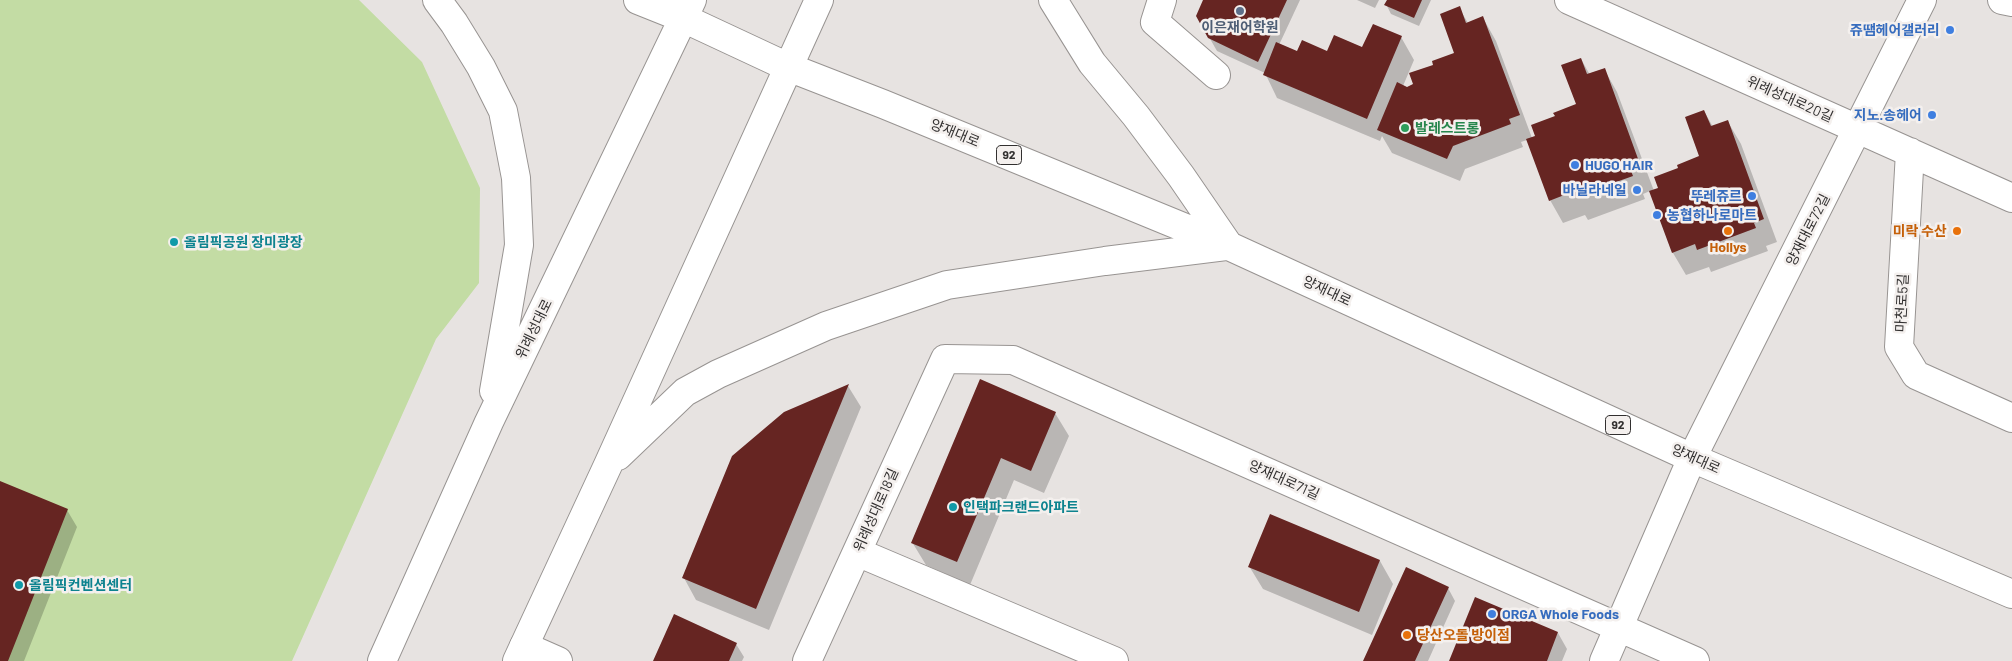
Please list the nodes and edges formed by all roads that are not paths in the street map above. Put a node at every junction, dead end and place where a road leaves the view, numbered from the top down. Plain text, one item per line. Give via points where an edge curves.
1 (437, 0) edge
2 (638, 0) edge
3 (820, 0) edge
4 (1053, 0) edge
5 (1162, 0) edge
6 (1569, 0) edge
7 (1922, 0) edge
8 (2002, 0) edge
9 (2012, 2) edge
10 (688, 9) edge
11 (788, 67) junction
12 (1216, 75) dead end
13 (1858, 129) junction
14 (1910, 152) junction
15 (2012, 198) edge
16 (1228, 246) junction
17 (944, 359) joint
18 (2012, 418) edge
19 (489, 422) junction
20 (1692, 458) junction
21 (608, 465) junction
22 (857, 552) junction
23 (2012, 594) edge
24 (1618, 628) junction
25 (520, 653) edge
26 (382, 661) edge
27 (558, 661) edge
28 (807, 661) edge
29 (1114, 661) edge
30 (1604, 661) edge
31 (1695, 661) edge

1 - 19 main road via 481,67 503,111 516,178 520,245
2 - 10 main road, 양재대로 / 92
3 - 11 main road
4 - 16 main road via 1092,63 1136,116
5 - 12 main road via 1155,22
6 - 13 main road, 위례성대로20길
7 - 13 main road, 양재대로72길
8 - 9 main road
10 - 11 main road, 양재대로 / 92
10 - 19 main road, 위례성대로
11 - 16 main road, 양재대로 / 92
11 - 21 main road
13 - 14 main road, 위례성대로20길
13 - 20 main road, 양재대로72길
14 - 15 main road, 위례성대로20길
14 - 18 main road, 마천로5길 via 1899,346 1916,374
16 - 20 main road, 양재대로 / 92
16 - 21 main road via 947,285 826,326 685,392
17 - 22 main road, 위례성대로18길
17 - 24 main road, 양재대로71길 via 1013,360
19 - 26 main road, 위례성대로
20 - 23 main road, 양재대로 / 92
20 - 24 main road
21 - 25 main road
22 - 28 main road, 위례성대로18길
22 - 29 main road
24 - 30 main road
24 - 31 main road, 양재대로71길
25 - 27 main road

